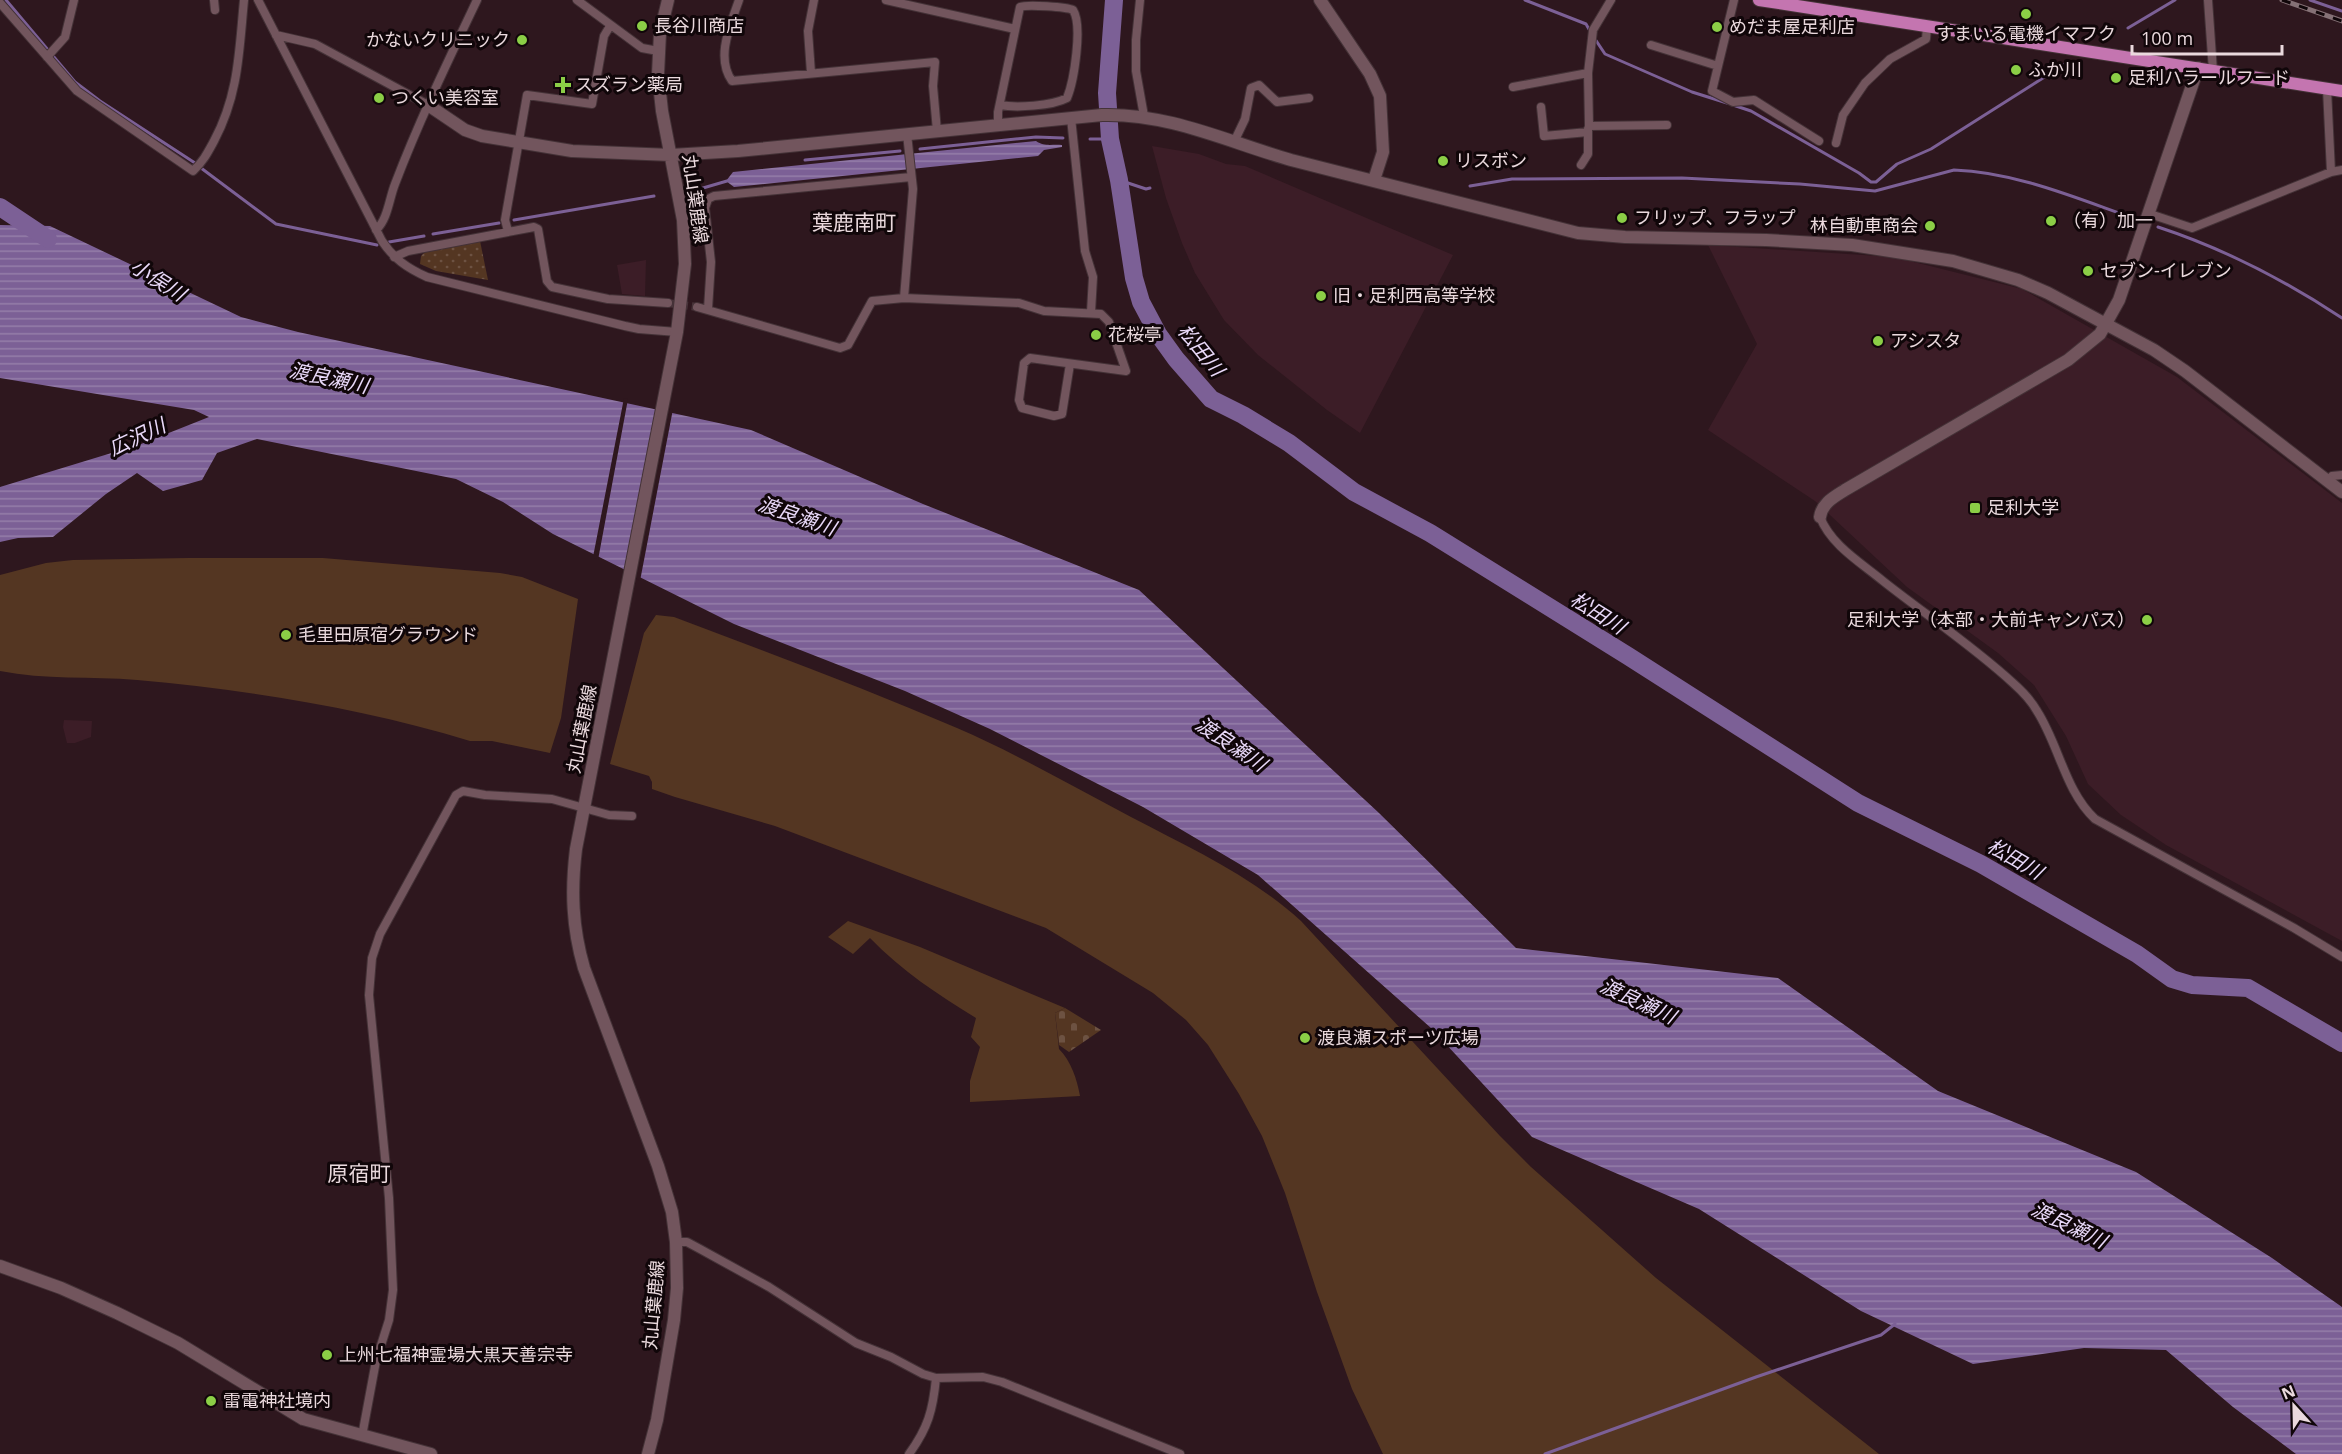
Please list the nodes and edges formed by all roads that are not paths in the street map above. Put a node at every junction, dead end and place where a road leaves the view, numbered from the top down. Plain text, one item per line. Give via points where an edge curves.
1 (74, 0) edge
2 (214, 0) edge
3 (244, 0) edge
4 (258, 0) edge
5 (477, 0) edge
6 (577, 0) edge
7 (668, 0) edge
8 (739, 0) edge
9 (814, 0) edge
10 (886, 0) edge
11 (1140, 0) edge
12 (1320, 0) edge
13 (1611, 0) edge
14 (1734, 0) edge
15 (1759, 0) edge
16 (2208, 0) edge
17 (0, 3) edge
18 (215, 10) dead end
19 (610, 26) junction
20 (1927, 27) junction
21 (1015, 29) junction
22 (276, 35) junction
23 (1651, 45) dead end
24 (658, 51) junction
25 (50, 54) junction
26 (1718, 66) junction
27 (2198, 68) junction
28 (2213, 71) junction
29 (811, 73) junction
30 (1588, 73) junction
31 (1513, 87) dead end
32 (2326, 89) junction
33 (2342, 91) edge
34 (1310, 98) dead end
35 (428, 105) junction
36 (1000, 105) junction
37 (1541, 107) dead end
38 (1142, 116) junction
39 (1071, 118) junction
40 (998, 125) junction
41 (1667, 125) dead end
42 (1588, 129) junction
43 (937, 130) junction
44 (907, 134) junction
45 (1819, 141) dead end
46 (520, 142) junction
47 (1234, 142) junction
48 (1836, 143) dead end
49 (671, 155) junction
50 (1581, 165) dead end
51 (2342, 170) edge
52 (2331, 172) junction
53 (911, 174) junction
54 (1374, 180) junction
55 (2150, 214) junction
56 (375, 230) junction
57 (508, 231) junction
58 (394, 257) junction
59 (904, 298) junction
60 (668, 303) tunnel mouth
61 (697, 307) tunnel mouth
62 (708, 309) junction
63 (1091, 312) junction
64 (2107, 324) junction
65 (677, 332) junction
66 (1070, 364) junction
67 (2342, 475) edge
68 (2327, 481) junction
69 (2342, 492) edge
70 (1820, 517) joint
71 (584, 810) junction
72 (632, 816) dead end
73 (2342, 957) edge
74 (676, 1242) junction
75 (0, 1266) edge
76 (936, 1378) junction
77 (362, 1436) junction
78 (431, 1454) edge
79 (648, 1454) edge
80 (909, 1454) edge
81 (1180, 1454) edge

1 - 25 street via 64,37
2 - 18 street
3 - 25 street via 236,84 224,123 205,158 193,171 76,91
4 - 22 street
5 - 35 street
6 - 19 street
7 - 24 street, 丸山葉鹿線
8 - 29 street via 725,45 732,81
9 - 29 street via 808,31
10 - 21 street
11 - 38 street via 1136,71
12 - 54 street via 1370,74 1380,96 1383,152
13 - 30 street via 1593,30
14 - 26 street
15 - 20 main road
16 - 28 street
17 - 25 street
19 - 24 street via 642,48
19 - 46 street via 604,36 592,104 527,95
20 - 27 main road
20 - 48 street via 1926,39 1890,59 1865,83 1843,115
21 - 36 street
21 - 36 street via 1024,4 1073,10 1077,21 1076,54 1068,95 1057,102
22 - 35 street via 315,44
22 - 56 street
23 - 26 street
24 - 49 street, 丸山葉鹿線 via 659,88
26 - 45 street via 1712,91 1733,102 1754,100
27 - 28 main road
27 - 55 street
28 - 32 main road
29 - 43 street via 935,62
30 - 31 street
30 - 42 street
32 - 33 main road
32 - 52 street
34 - 47 street via 1277,102 1259,85 1251,88 1245,119
35 - 46 street via 465,130
35 - 56 street via 382,224
36 - 40 street
37 - 42 street via 1544,136
38 - 39 street
38 - 47 street via 1203,130
39 - 40 street
39 - 63 street via 1084,251 1093,277
40 - 43 street
41 - 42 street
42 - 50 street via 1588,154
43 - 44 street
44 - 49 street
44 - 53 street
46 - 49 street via 572,151
46 - 57 street via 505,220
47 - 54 street
49 - 65 street, 丸山葉鹿線 via 685,245
51 - 52 street
52 - 55 street via 2192,228
53 - 59 street
53 - 62 street via 708,199
54 - 64 street via 1578,233 1852,245 1953,261 2018,280
55 - 64 street
56 - 58 street
57 - 58 street
57 - 60 street via 538,229 547,281 552,287 608,299
58 - 65 street via 407,268 427,276 632,328
59 - 62 street via 872,301 848,345 840,348
59 - 63 street via 1019,303 1044,311
61 - 62 street
63 - 66 street via 1101,314 1109,322 1126,371
64 - 68 street via 2185,371
64 - 70 street via 2093,342 2068,360 1834,497 1821,510
65 - 71 street, 丸山葉鹿線
66 - 66 street via 1030,358 1024,363 1019,400 1022,408 1054,416 1062,414
67 - 68 street
68 - 69 street
70 - 73 street via 1825,530 1845,550 2024,694 2037,711 2079,800 2095,819
71 - 72 street
71 - 74 street, 丸山葉鹿線 via 573,879 575,935 596,1003 658,1166 672,1212
71 - 77 street via 552,799 459,792 380,934 372,958 369,995 393,1290
74 - 76 street via 687,1242 770,1287 856,1343
74 - 79 street, 丸山葉鹿線 via 674,1320
75 - 77 street via 117,1312 303,1419
76 - 80 street via 923,1434
76 - 81 street via 983,1377 1002,1382
77 - 78 street

